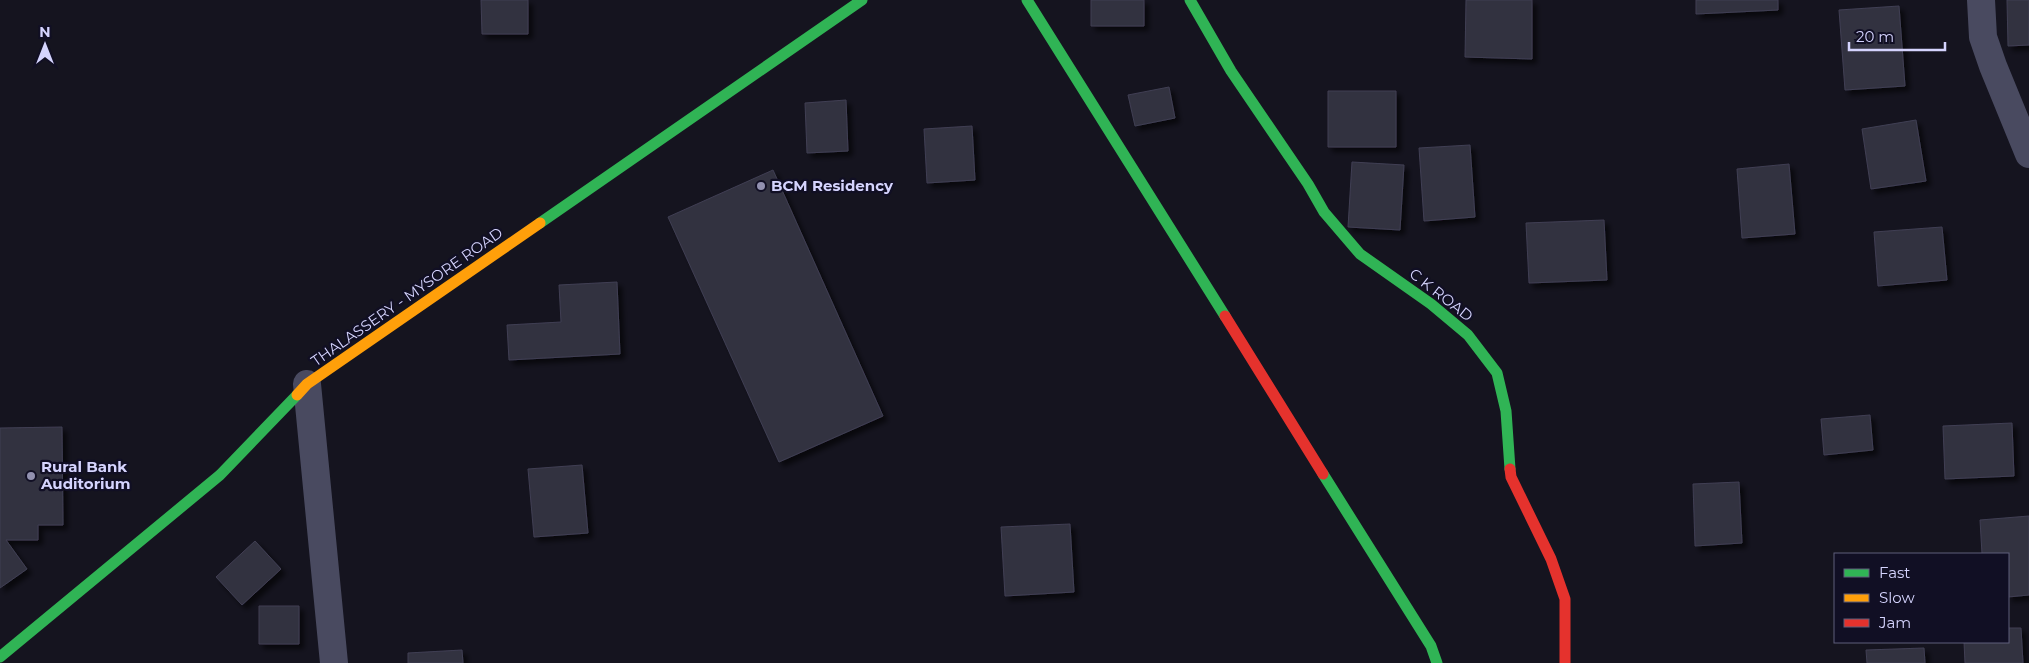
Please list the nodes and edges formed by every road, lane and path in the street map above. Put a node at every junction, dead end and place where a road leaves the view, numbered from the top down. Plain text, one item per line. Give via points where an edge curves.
1 (862, 0) edge
2 (1026, 0) edge
3 (1190, 0) edge
4 (1981, 0) edge
5 (2029, 154) edge
6 (307, 384) junction
7 (0, 657) edge
8 (334, 663) edge
9 (1437, 663) edge
10 (1565, 663) edge

1 - 6 street, THALASSERY - MYSORE ROAD
2 - 9 street via 1432,646
3 - 10 street, C K ROAD via 1231,71 1324,212 1360,254 1431,304 1468,335 1496,372 1506,411 1511,477 1565,599
4 - 5 street via 1983,37
6 - 7 street, THALASSERY - MYSORE ROAD via 220,475
6 - 8 street

